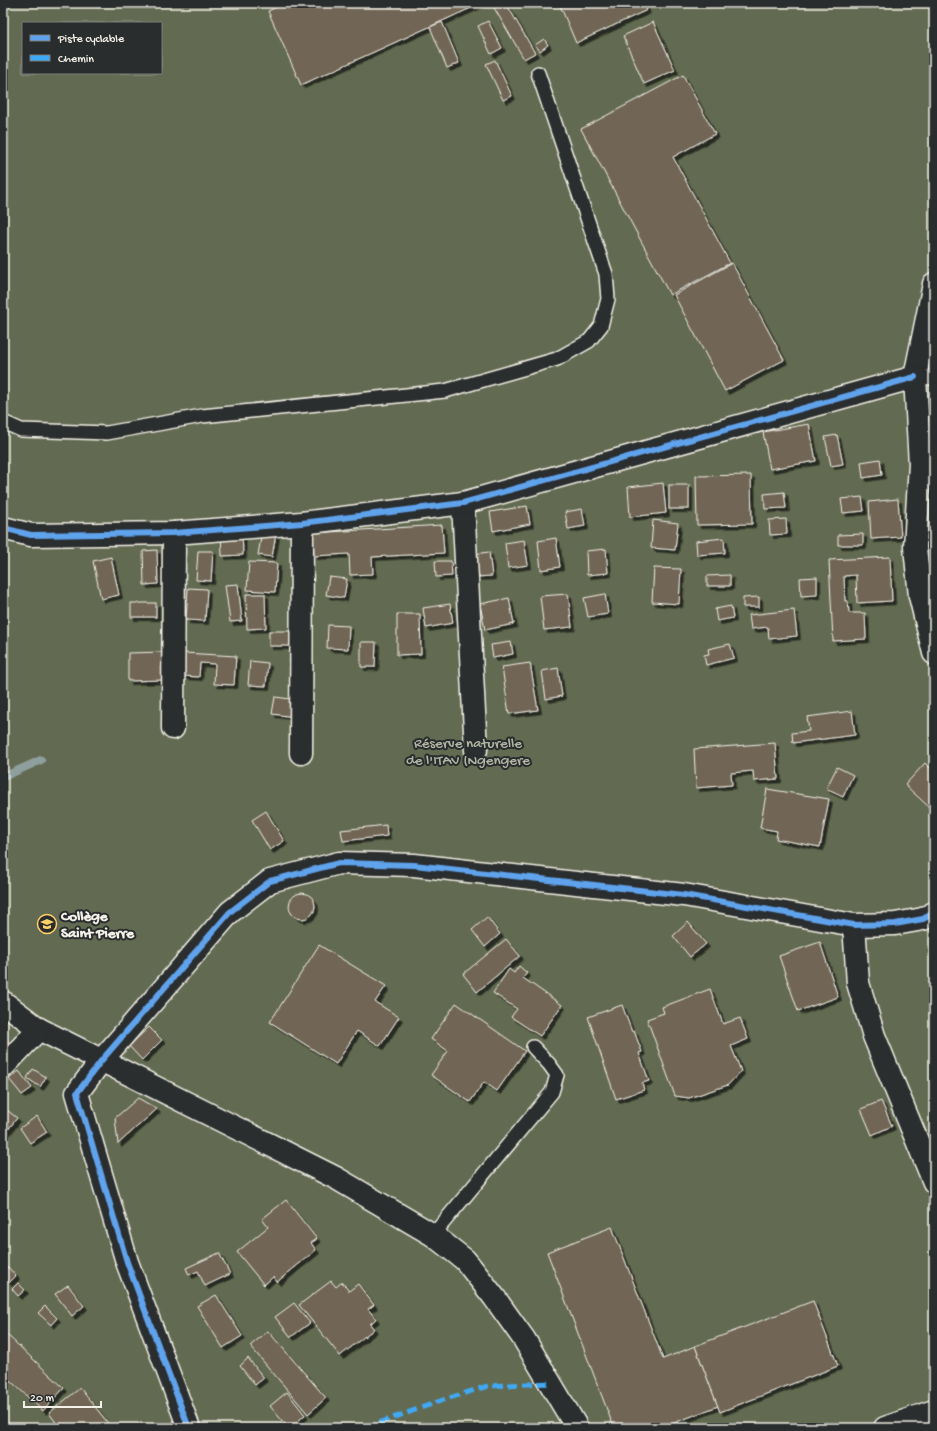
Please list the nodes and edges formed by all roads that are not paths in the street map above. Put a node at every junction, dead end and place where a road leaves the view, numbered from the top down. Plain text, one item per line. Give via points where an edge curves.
1 (538, 73) dead end
2 (934, 284) edge
3 (924, 378) edge
4 (3, 422) edge
5 (463, 503) junction
6 (302, 522) junction
7 (3, 528) edge
8 (174, 533) junction
9 (931, 624) edge
10 (934, 653) edge
11 (173, 728) dead end
12 (476, 750) dead end
13 (301, 753) dead end
14 (934, 913) edge
15 (854, 925) junction
16 (3, 1002) edge
17 (39, 1029) junction
18 (534, 1047) dead end
19 (101, 1061) junction
20 (3, 1067) edge
21 (934, 1182) edge
22 (433, 1235) junction
23 (934, 1411) edge
24 (189, 1428) edge
25 (577, 1428) edge
26 (885, 1428) edge

1 - 4 lane via 606,274 608,299 601,326 589,340 557,359 445,390 202,416 107,433 21,430
2 - 3 street
3 - 5 street
3 - 9 street via 915,547 920,596
5 - 6 street
5 - 12 street
6 - 8 street
6 - 13 street
7 - 8 street via 31,535
8 - 11 street
9 - 10 street
14 - 15 street via 924,919 895,924
15 - 19 street via 684,895 414,865 339,863 270,881 230,912
15 - 21 street via 858,983 874,1036
16 - 17 street
17 - 19 street
17 - 20 street
18 - 22 lane via 556,1075 552,1092
19 - 22 street via 336,1178
19 - 24 street via 77,1092 127,1262
22 - 25 street via 465,1260 494,1297 524,1339
23 - 26 street

